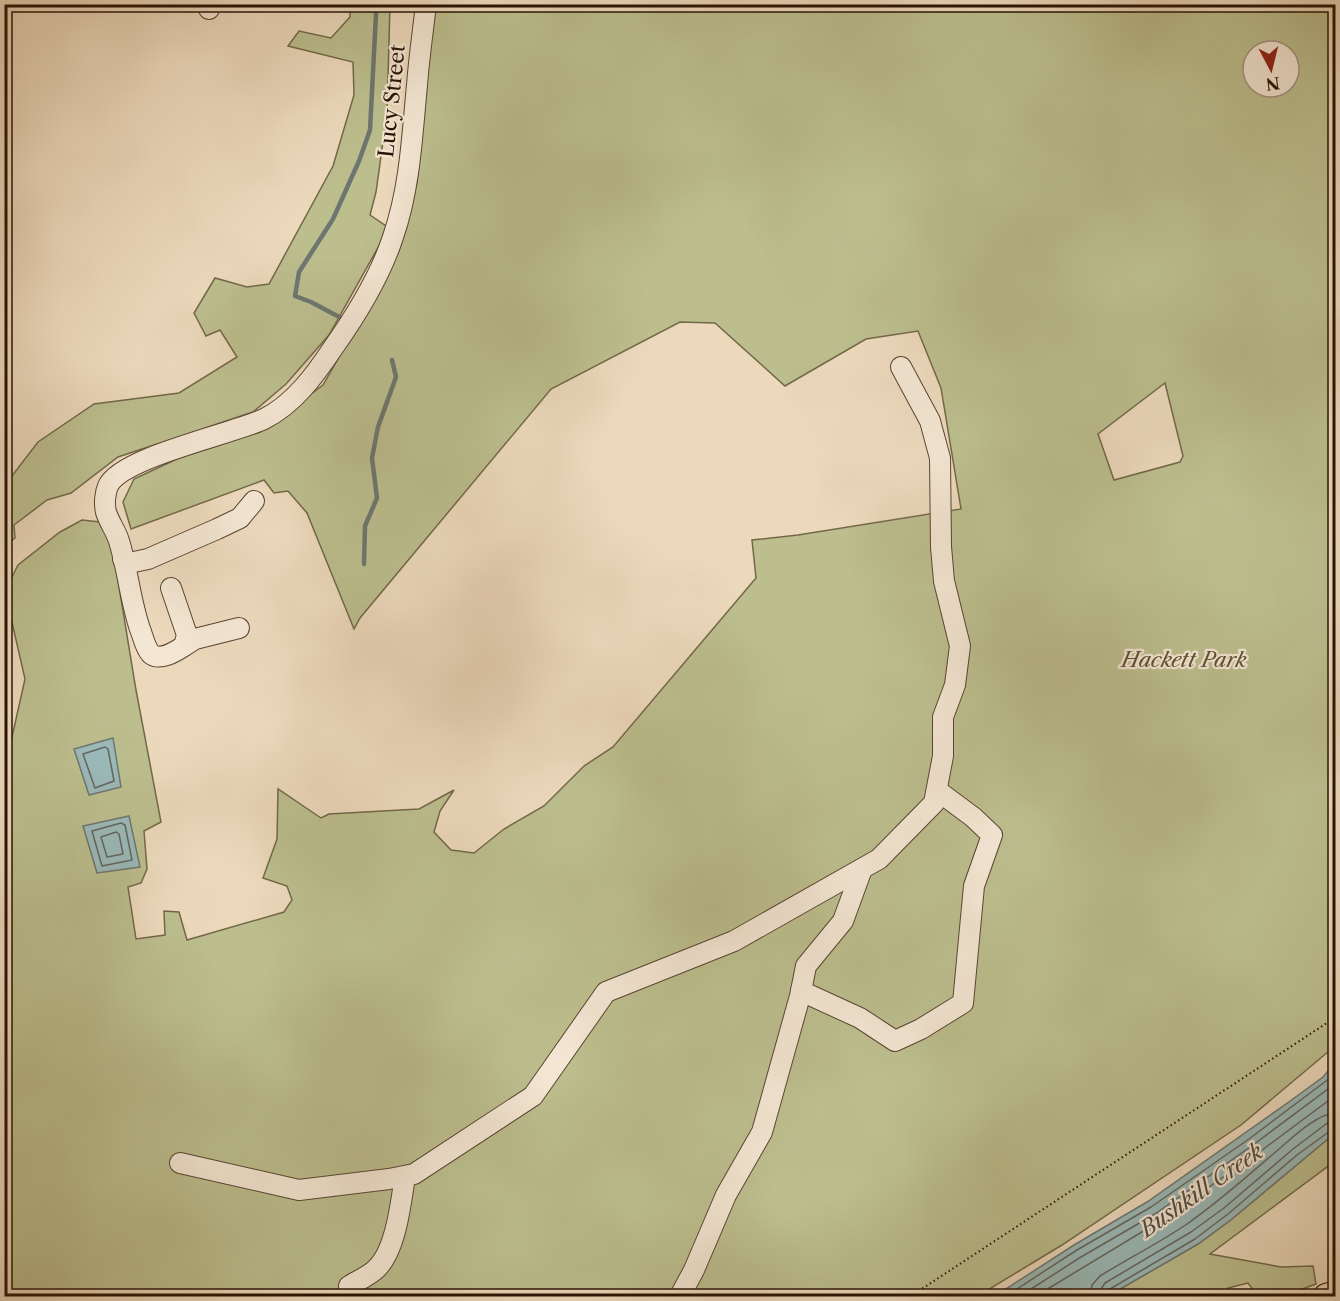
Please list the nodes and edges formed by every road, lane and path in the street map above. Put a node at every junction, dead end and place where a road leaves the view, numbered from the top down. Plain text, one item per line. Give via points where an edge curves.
1 (426, 4) edge
2 (901, 367) dead end
3 (254, 501) dead end
4 (123, 559) junction
5 (171, 588) dead end
6 (239, 628) dead end
7 (184, 646) junction
8 (938, 791) junction
9 (862, 869) junction
10 (801, 991) junction
11 (1335, 1017) edge
12 (180, 1163) dead end
13 (405, 1176) junction
14 (349, 1286) dead end
15 (1335, 1293) edge
16 (680, 1296) edge
17 (910, 1296) edge
18 (1326, 1296) edge

1 - 4 street, Lucy Street via 403,203 393,238 363,301 317,372 294,398 265,418 118,473 110,482 105,499 106,513
2 - 8 street via 930,421 940,458 944,581 960,646 955,685 943,717
3 - 4 street via 240,518 217,529 148,559 129,563
4 - 7 street via 147,650 159,657
5 - 7 street via 187,635
6 - 7 street via 195,639
8 - 9 street via 934,803 879,859
8 - 10 street via 992,836 974,886 963,1003 895,1041 860,1018
9 - 10 street via 843,921 806,966
9 - 13 street via 734,941 606,992 533,1096 414,1174
10 - 16 street via 762,1132 726,1195
11 - 17 path
12 - 13 street via 299,1190
13 - 14 street via 397,1226 386,1255 377,1269
15 - 18 main road

